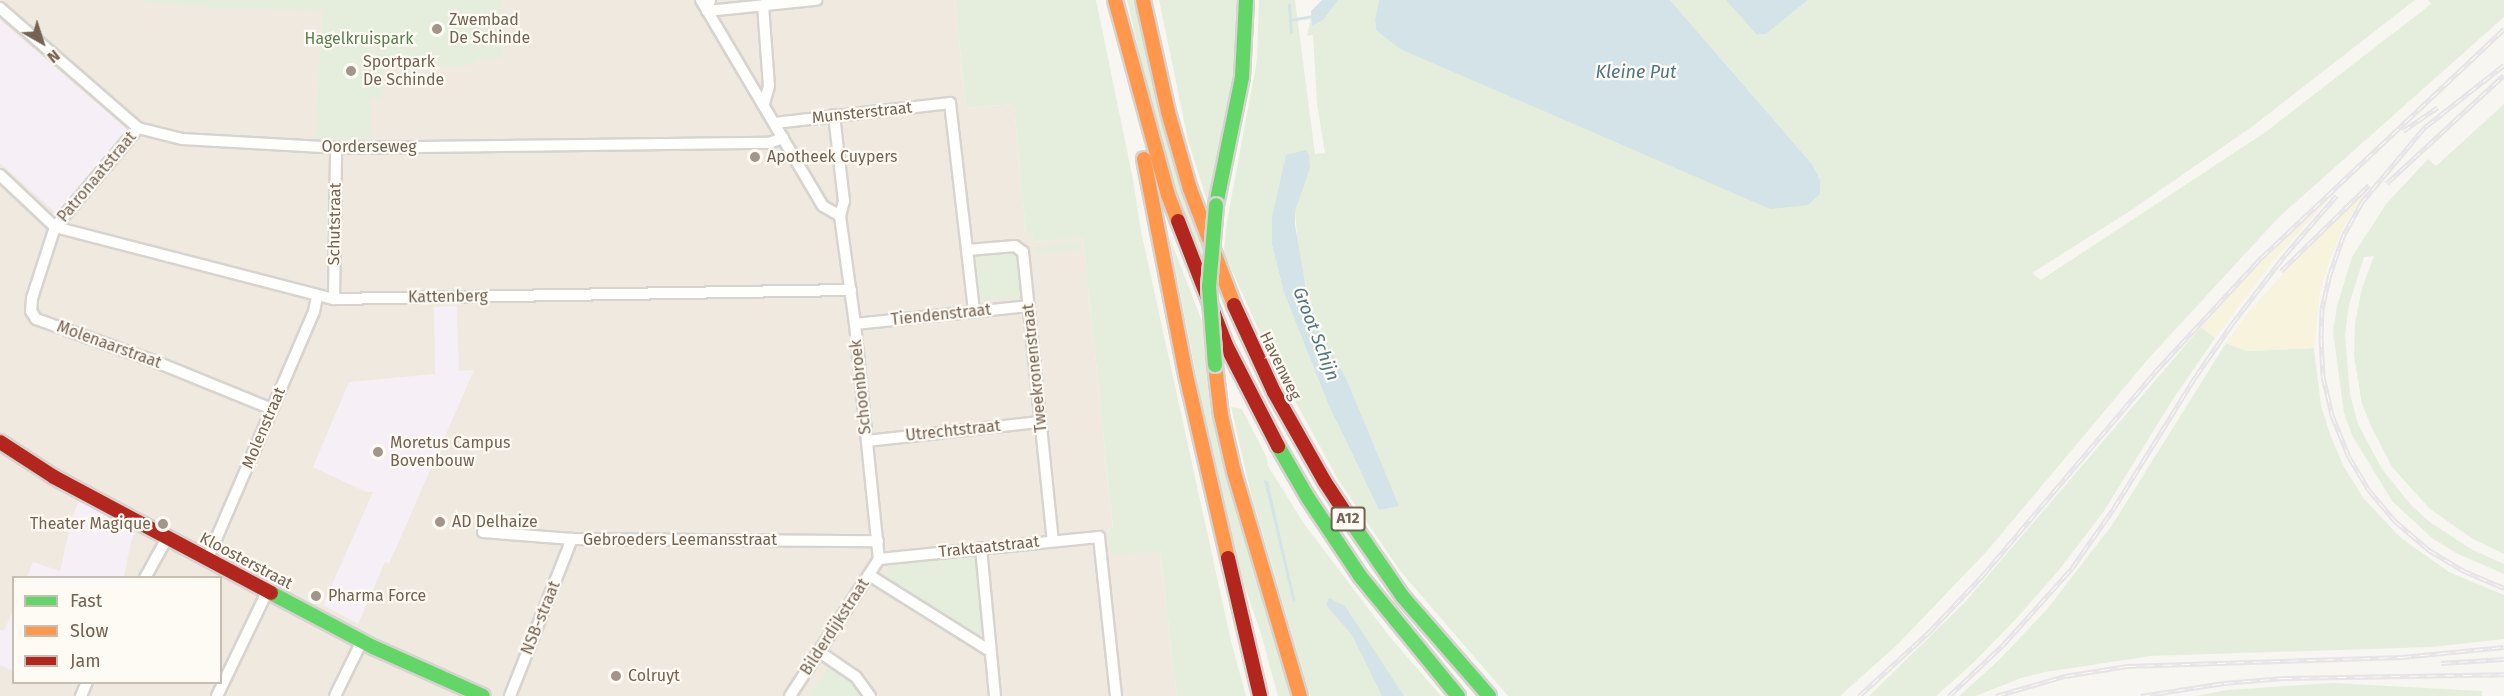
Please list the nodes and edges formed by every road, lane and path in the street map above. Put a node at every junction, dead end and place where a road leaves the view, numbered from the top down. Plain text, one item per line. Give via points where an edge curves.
1 (701, 0) edge
2 (816, 0) edge
3 (1143, 0) edge
4 (1246, 0) edge
5 (1116, 3) edge
6 (764, 5) junction
7 (709, 6) edge
8 (0, 8) edge
9 (764, 103) junction
10 (834, 115) junction
11 (775, 123) junction
12 (138, 128) junction
13 (783, 138) junction
14 (336, 148) junction
15 (0, 175) edge
16 (840, 216) junction
17 (55, 227) junction
18 (968, 250) junction
19 (851, 290) junction
20 (317, 296) junction
21 (334, 299) junction
22 (1028, 306) junction
23 (974, 312) junction
24 (855, 324) junction
25 (272, 409) junction
26 (1040, 422) junction
27 (867, 441) junction
28 (0, 442) edge
29 (483, 532) dead end
30 (167, 538) junction
31 (572, 539) junction
32 (1053, 540) junction
33 (878, 541) junction
34 (981, 548) junction
35 (879, 559) junction
36 (207, 560) junction
37 (869, 575) junction
38 (146, 576) edge
39 (268, 591) junction
40 (362, 641) junction
41 (818, 651) junction
42 (990, 651) junction
43 (217, 696) edge
44 (335, 696) edge
45 (483, 696) edge
46 (510, 696) edge
47 (790, 696) edge
48 (870, 696) edge
49 (995, 696) edge
50 (1116, 696) edge
51 (1260, 696) edge
52 (1300, 696) edge
53 (1458, 696) edge
54 (1489, 696) edge

1 - 7 street
2 - 6 street
3 - 54 main road, Havenweg / A12 via 1190,189 1224,283 1274,392 1325,482 1384,571
4 - 52 main road, bridge via 1242,77 1216,205 1209,287 1215,365 1234,472
5 - 51 main road via 1120,48 1186,375
5 - 53 main road, A12 via 1155,153 1185,244 1254,403 1308,498 1360,576
6 - 7 street
6 - 9 street via 769,86
7 - 9 street
8 - 12 street, Oorderseweg
9 - 11 street
10 - 11 street, Munsterstraat
10 - 16 street, Schoonbroek via 844,201
10 - 18 street, Munsterstraat via 950,103
11 - 13 street
12 - 14 street, Oorderseweg via 183,139
12 - 17 street, Patronaatstraat
13 - 14 street, Oorderseweg via 769,143
13 - 16 street via 824,206
14 - 21 street, Schutstraat
15 - 17 street
16 - 19 street, Schoonbroek
17 - 20 street, Kattenberg
17 - 25 street, Molenaarstraat via 32,298 31,310 36,319
18 - 22 street, Tweekronenstraat via 1019,248 1024,257
18 - 23 street
19 - 21 street, Kattenberg
19 - 24 street, Schoonbroek
20 - 21 street, Kattenberg
20 - 25 street, Molenstraat via 314,312
22 - 23 street, Tiendenstraat
22 - 26 street, Tweekronenstraat
23 - 24 street, Tiendenstraat
24 - 27 street, Schoonbroek
25 - 36 street, Molenstraat
26 - 27 street, Utrechtstraat
26 - 32 street, Tweekronenstraat
27 - 33 street, Schoonbroek
28 - 30 main road, Kloosterstraat via 64,483
29 - 31 street, Gebroeders Leemansstraat
30 - 36 main road, Kloosterstraat
30 - 38 street
31 - 33 street, Gebroeders Leemansstraat
31 - 46 street, NSB-straat
32 - 34 street, Traktaatstraat
32 - 50 street, Traktaatstraat via 1099,537
33 - 35 street, Schoonbroek
34 - 35 street, Traktaatstraat
34 - 42 street
35 - 37 street, Bilderdijkstraat
36 - 39 main road, Kloosterstraat
37 - 41 street, Bilderdijkstraat
37 - 42 street
39 - 40 main road, Kloosterstraat
39 - 43 street
40 - 44 street
40 - 45 main road, Kloosterstraat
41 - 47 street, Bilderdijkstraat
41 - 48 street via 856,677
42 - 49 street

